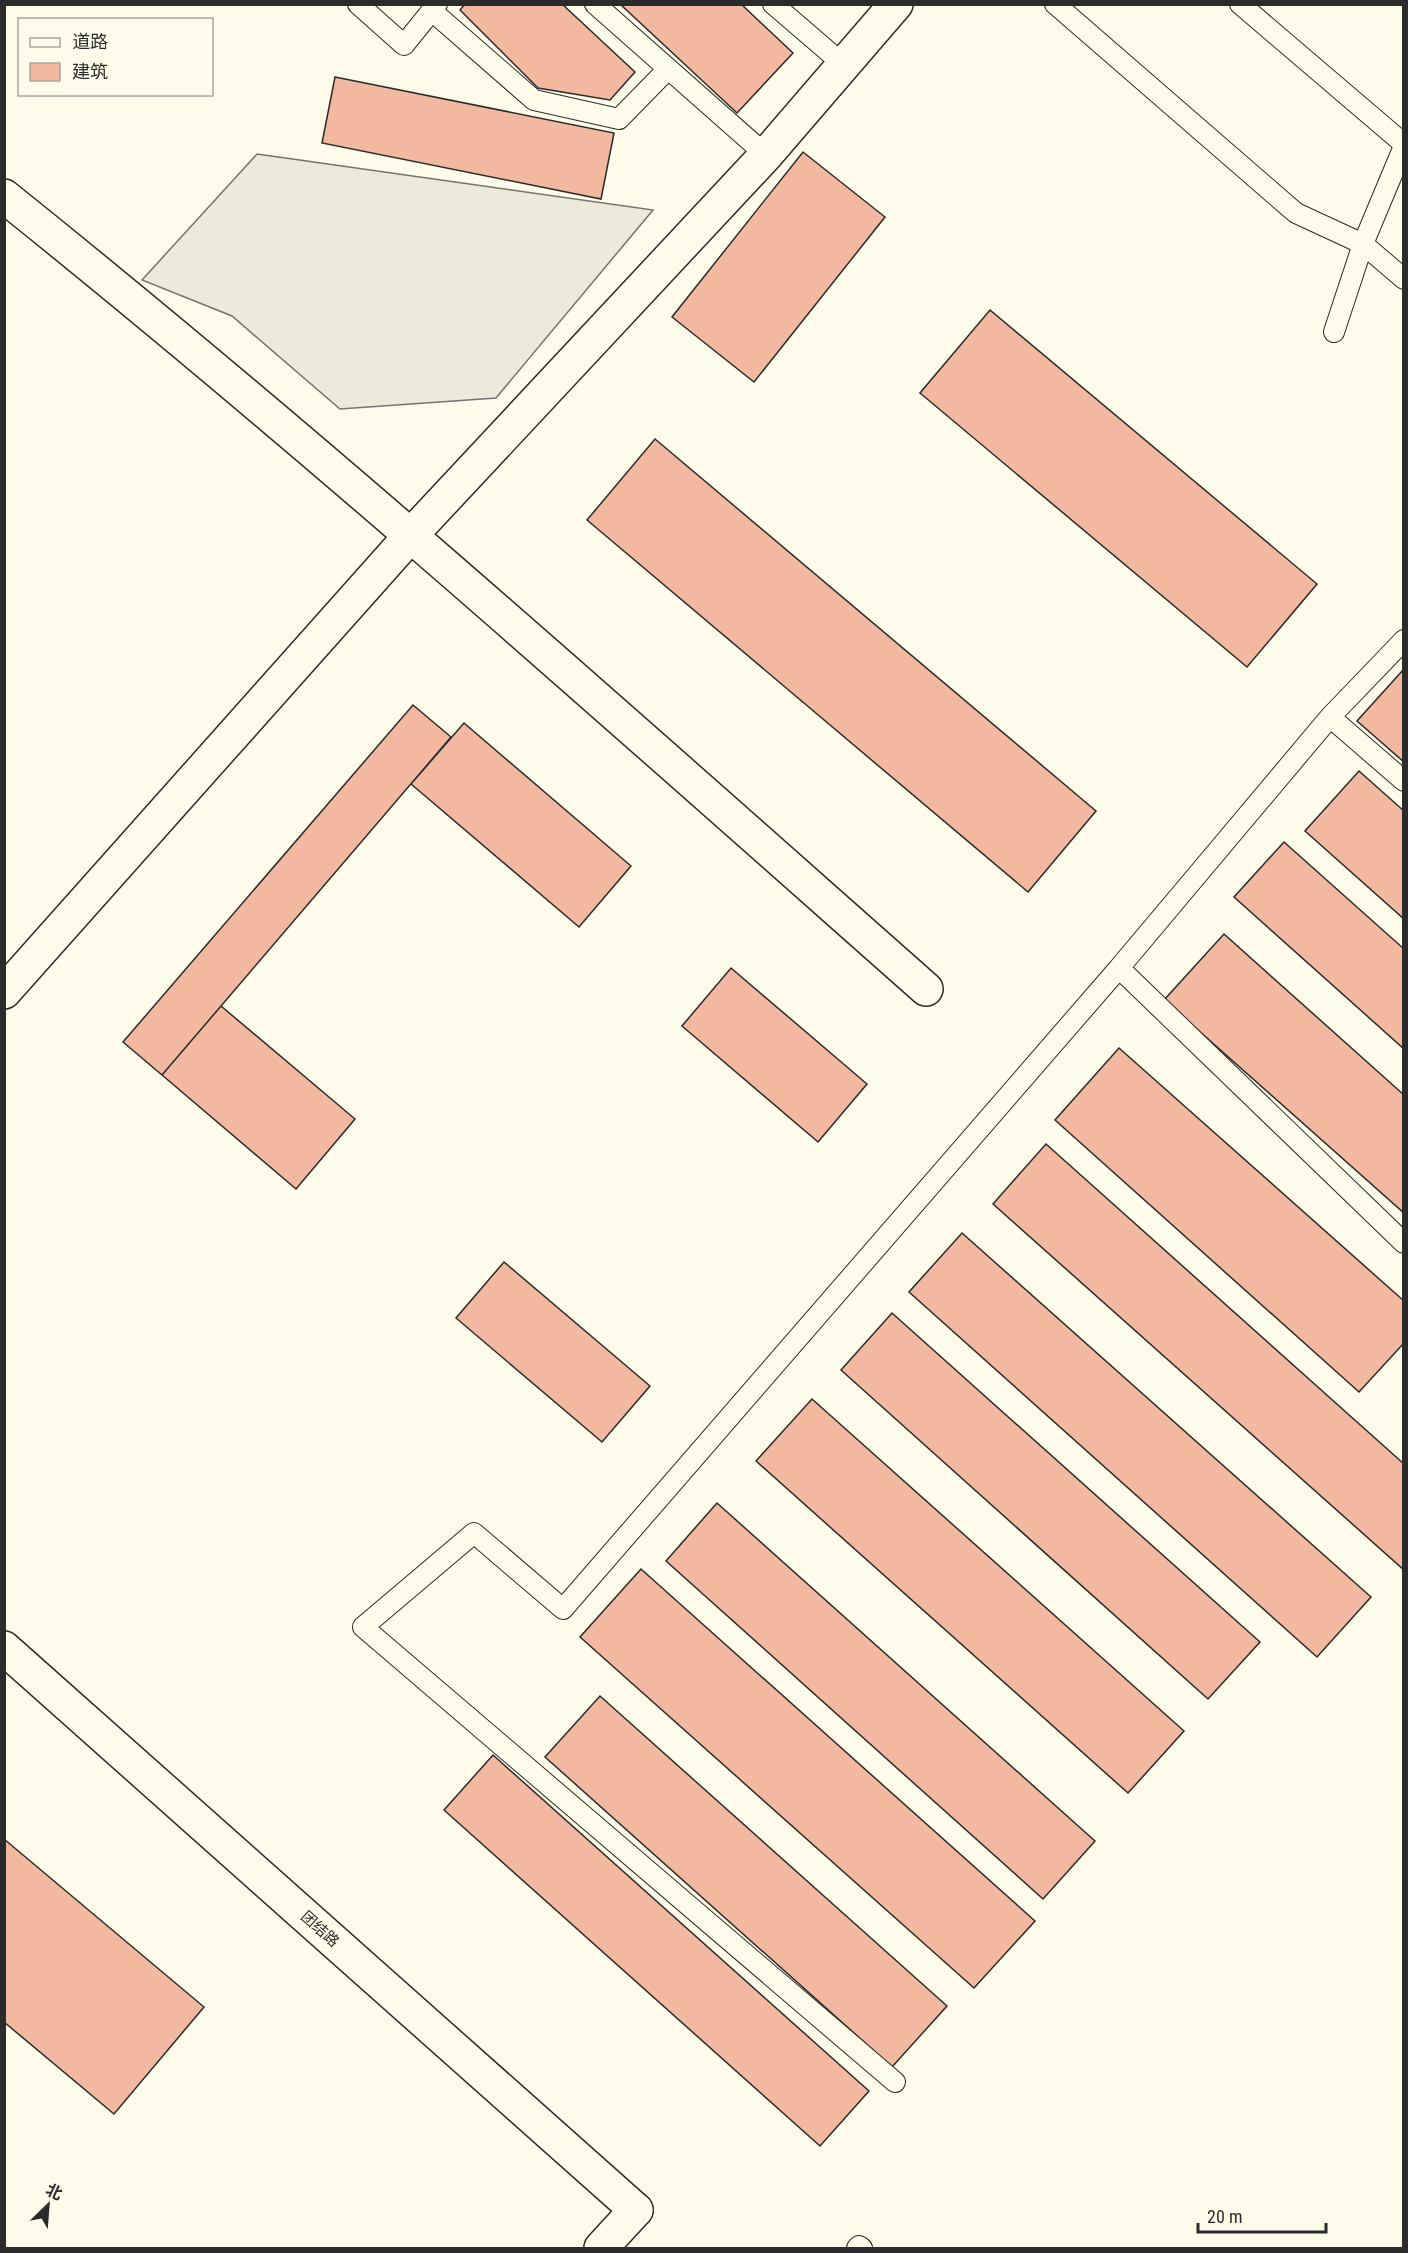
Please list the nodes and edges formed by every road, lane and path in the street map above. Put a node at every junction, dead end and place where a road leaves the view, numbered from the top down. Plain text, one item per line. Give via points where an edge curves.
1 (358, 4) edge
2 (595, 4) edge
3 (773, 4) edge
4 (896, 4) edge
5 (1055, 4) edge
6 (1240, 4) edge
7 (435, 8) edge
8 (844, 65) junction
9 (668, 69) junction
10 (1404, 145) edge
11 (766, 155) junction
12 (4, 196) edge
13 (1363, 244) junction
14 (1404, 279) edge
15 (1334, 332) dead end
16 (412, 534) junction
17 (1404, 640) edge
18 (1330, 717) junction
19 (1404, 781) edge
20 (1119, 968) junction
21 (926, 989) dead end
22 (4, 992) edge
23 (1404, 1243) edge
24 (4, 1648) edge
25 (895, 2082) dead end
26 (601, 2248) edge
27 (857, 2248) edge
28 (862, 2248) edge

1 - 7 lane via 404,45
2 - 9 lane
3 - 8 lane
4 - 8 street
5 - 13 lane via 1296,213
6 - 10 lane
7 - 9 lane via 534,100 619,119
8 - 11 street
9 - 11 lane
10 - 13 lane
11 - 16 street
12 - 16 street via 132,298
13 - 14 lane
13 - 15 lane
16 - 21 street
16 - 22 street
17 - 18 lane
18 - 19 lane
18 - 20 lane
20 - 23 lane
20 - 25 lane via 563,1609 474,1533 363,1627
24 - 26 street, 团结路 via 636,2210
27 - 28 lane

